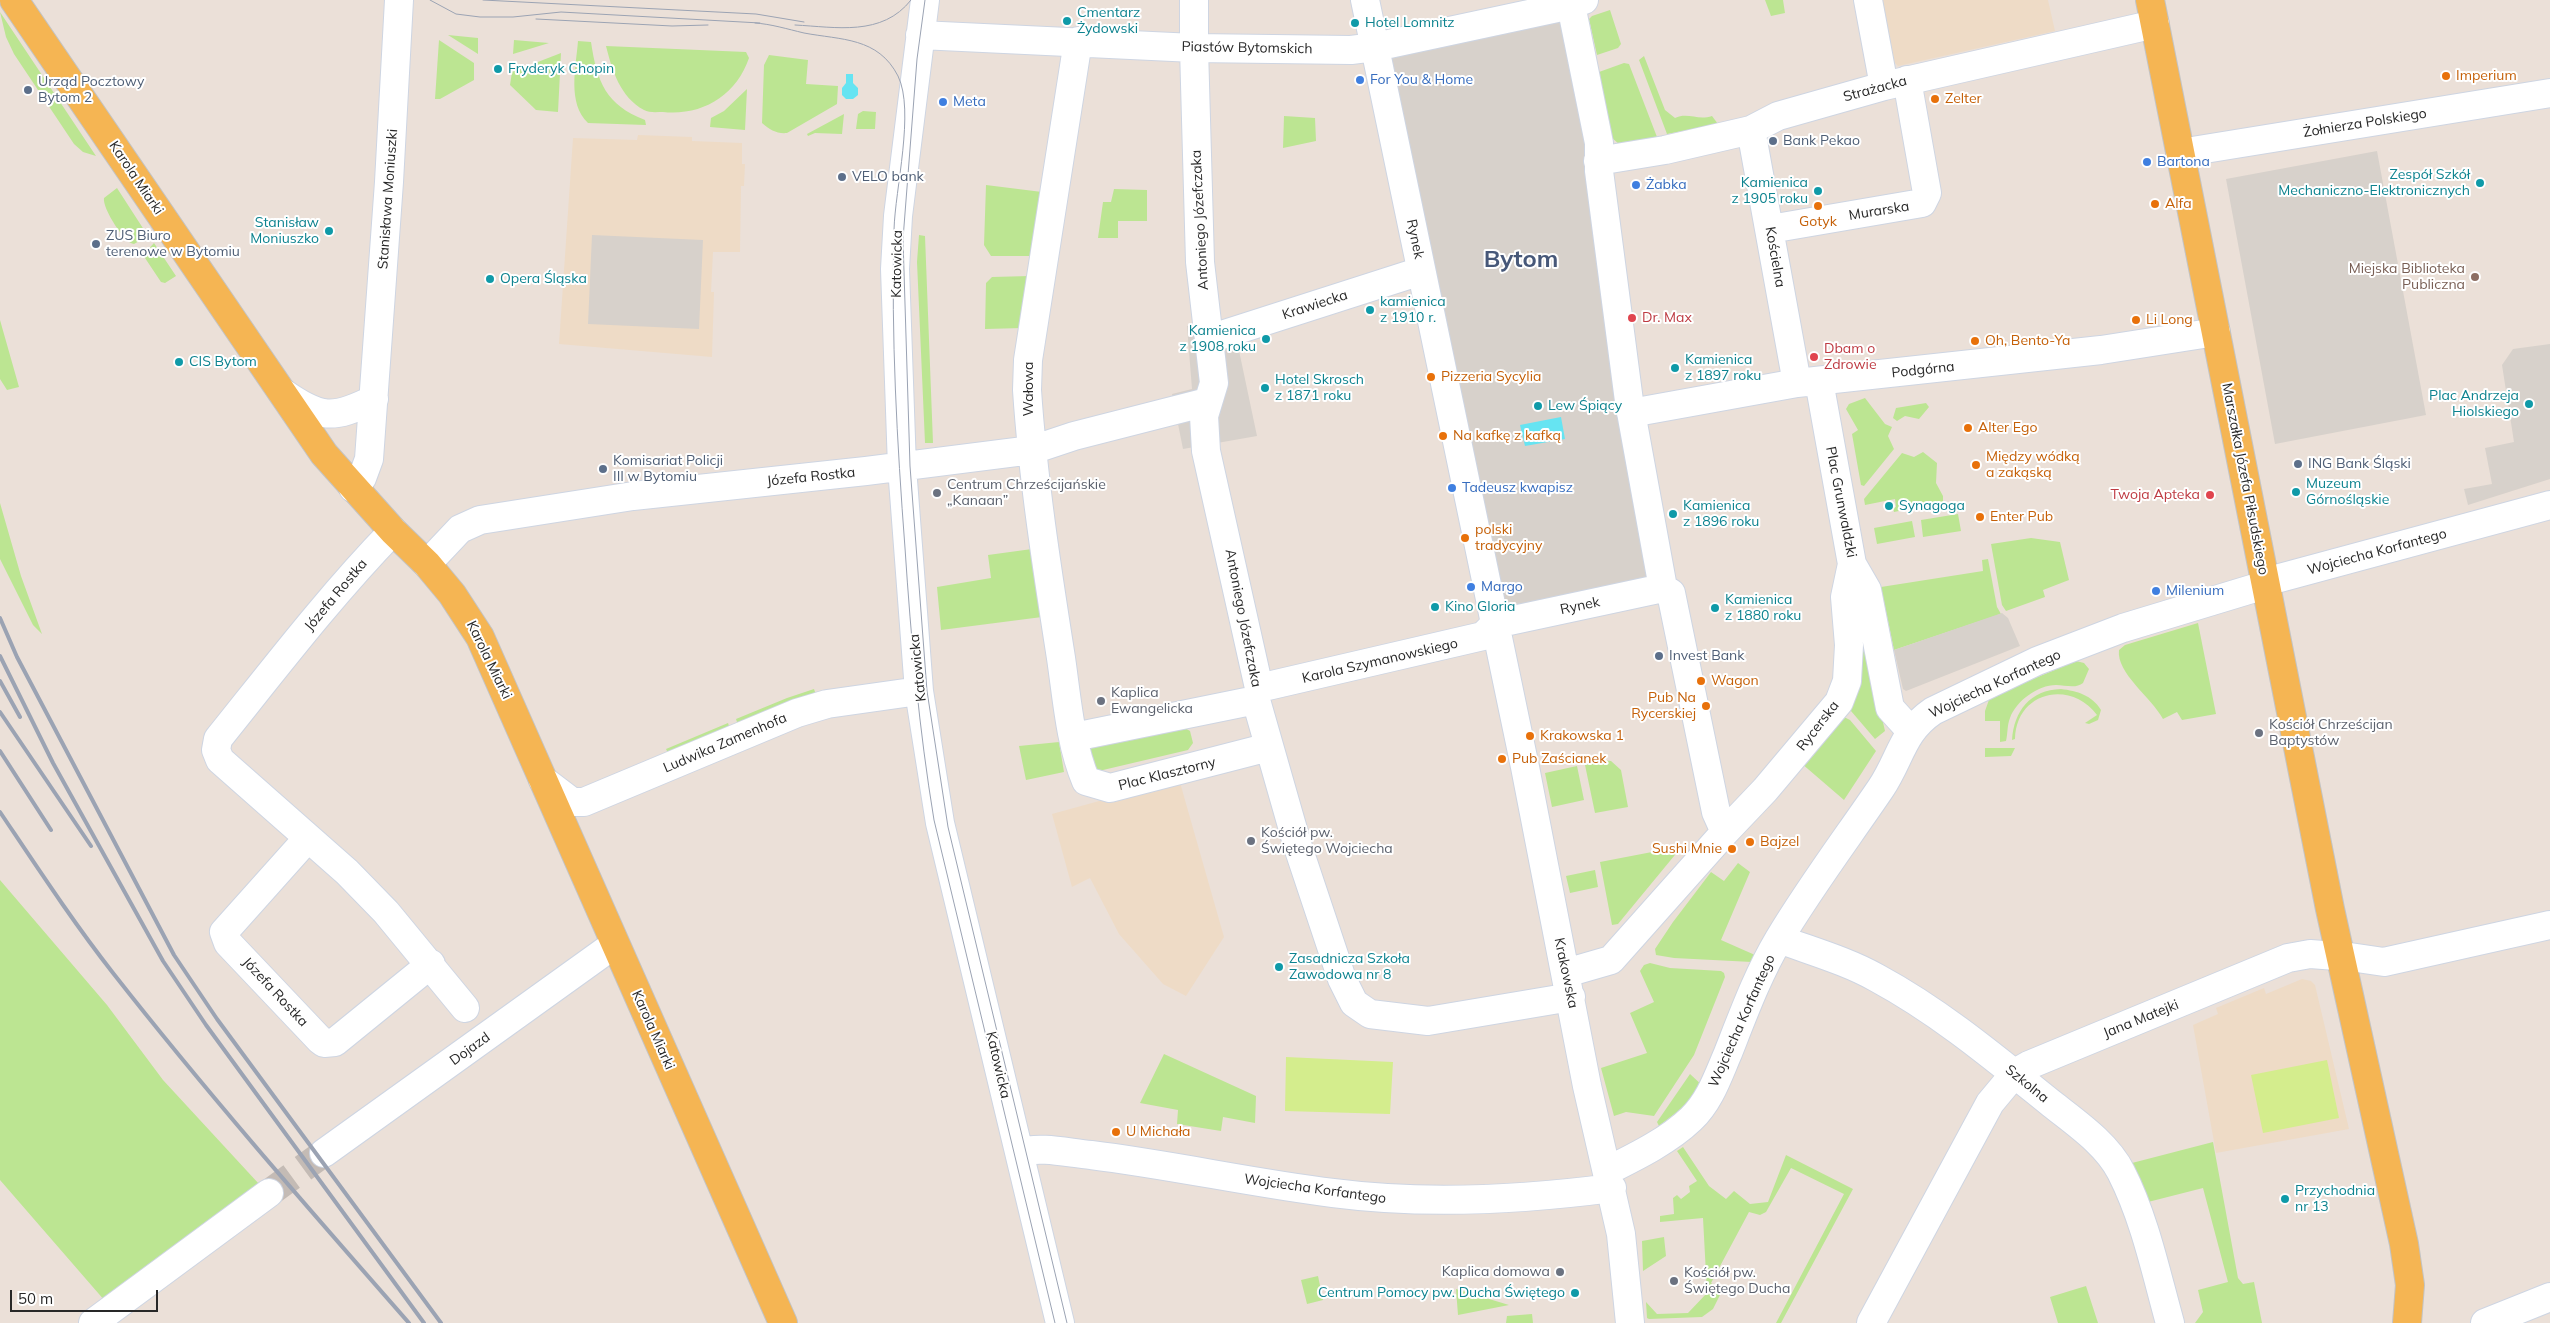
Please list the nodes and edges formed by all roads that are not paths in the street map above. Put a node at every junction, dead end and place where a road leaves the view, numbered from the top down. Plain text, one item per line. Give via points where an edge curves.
1 (14, 0) edge
2 (399, 0) edge
3 (925, 0) edge
4 (1194, 0) edge
5 (1365, 0) edge
6 (1868, 0) edge
7 (1575, 2) edge
8 (2152, 12) edge
9 (920, 35) junction
10 (1078, 41) junction
11 (1375, 47) junction
12 (1194, 48) junction
13 (1896, 83) junction
14 (2550, 93) edge
15 (1751, 130) junction
16 (2180, 154) junction
17 (1598, 161) junction
18 (1770, 229) junction
19 (1421, 271) junction
20 (2216, 332) junction
21 (1210, 340) junction
22 (1808, 382) junction
23 (282, 392) junction
24 (374, 399) junction
25 (1207, 402) junction
26 (1631, 413) junction
27 (1032, 450) junction
28 (902, 467) junction
29 (354, 488) junction
30 (2550, 504) edge
31 (393, 531) junction
32 (427, 564) junction
33 (1852, 564) junction
34 (2265, 584) junction
35 (1663, 588) junction
36 (1495, 624) junction
37 (919, 692) junction
38 (1258, 694) junction
39 (1910, 730) junction
40 (1074, 737) junction
41 (1269, 747) junction
42 (542, 780) junction
43 (1725, 832) junction
44 (308, 838) junction
45 (2550, 925) edge
46 (1779, 939) junction
47 (615, 944) junction
48 (2340, 958) junction
49 (431, 964) junction
50 (1568, 985) junction
51 (465, 1008) dead end
52 (2015, 1074) junction
53 (1020, 1152) junction
54 (324, 1153) tunnel mouth
55 (1610, 1180) junction
56 (268, 1193) tunnel mouth
57 (2550, 1296) edge
58 (93, 1323) edge
59 (783, 1323) edge
60 (1060, 1323) edge
61 (1630, 1323) edge
62 (1871, 1323) edge
63 (2170, 1323) edge
64 (2407, 1323) edge
65 (2486, 1323) edge

1 - 23 main road, Karola Miarki
2 - 24 street, Stanisława Moniuszki
3 - 9 street, Katowicka
4 - 12 street, Antoniego Józefczaka
5 - 11 street, Rynek
6 - 13 street, Murarska
7 - 11 street, Piastów Bytomskich
7 - 17 street via 1598,134
8 - 13 street, Strażacka
8 - 16 main road, Marszałka Józefa Piłsudskiego
9 - 10 street, Piastów Bytomskich
9 - 28 street, Katowicka via 898,216 895,269
10 - 12 street, Piastów Bytomskich
10 - 27 street, Wałowa via 1028,360
11 - 12 street, Piastów Bytomskich via 1351,50
11 - 19 street, Rynek
12 - 21 street, Antoniego Józefczaka via 1200,262
13 - 15 street, Strażacka via 1778,116
13 - 18 street, Murarska via 1927,193 1926,200 1922,204
14 - 16 street, Żołnierza Polskiego
15 - 17 street, Strażacka via 1665,150
15 - 18 street, Kościelna
16 - 20 main road, Marszałka Józefa Piłsudskiego
17 - 26 street
18 - 22 street, Kościelna
19 - 21 street, Krawiecka
19 - 36 street, Rynek
20 - 22 street, Podgórna via 2101,350
20 - 34 main road, Marszałka Józefa Piłsudskiego
21 - 25 street, Antoniego Józefczaka via 1214,383
22 - 26 street, Podgórna
22 - 33 street, Plac Grunwaldzki
23 - 24 street via 300,404 321,412 339,414
23 - 29 main road, Karola Miarki via 324,454
24 - 29 street, Stanisława Moniuszki via 367,467
25 - 27 street, Józefa Rostka
25 - 38 street, Antoniego Józefczaka via 1204,416 1206,451
26 - 35 street
27 - 28 street, Józefa Rostka
27 - 40 street, Wałowa
28 - 32 street, Józefa Rostka via 633,496 480,520 460,529
28 - 37 street, Katowicka
29 - 31 main road, Karola Miarki
30 - 34 street, Wojciecha Korfantego
31 - 32 main road, Karola Miarki
31 - 44 street, Józefa Rostka via 356,568 218,739 216,750 220,760
32 - 42 main road, Karola Miarki via 457,601 480,637
33 - 39 street, Plac Grunwaldzki via 1867,590 1890,708
33 - 43 street, Rycerska via 1845,597 1849,644 1847,682 1839,702
34 - 39 street, Wojciecha Korfantego via 2123,628 2038,661 1933,710
34 - 48 main road, Marszałka Józefa Piłsudskiego
35 - 36 street, Rynek
35 - 43 street via 1671,593 1716,812
36 - 38 street, Karola Szymanowskiego via 1483,636
36 - 50 street, Krakowska
37 - 42 street, Ludwika Zamenhofa via 827,704 797,713 584,802 572,802
37 - 53 street, Katowicka via 940,823
38 - 40 street
38 - 41 street, Antoniego Józefczaka
39 - 46 street, Wojciecha Korfantego via 1891,773
40 - 41 street, Plac Klasztorny via 1086,781 1110,788
41 - 50 street, Antoniego Józefczaka via 1339,971 1354,1003 1370,1014 1428,1021
42 - 47 main road, Karola Miarki
43 - 50 street, Rycerska via 1612,960
44 - 49 street, Józefa Rostka via 347,872
44 - 49 street, Józefa Rostka via 224,932 228,943 320,1040 335,1042
45 - 48 street, Jana Matejki via 2384,962
46 - 52 street, Szkolna via 1876,977 1930,1011
46 - 55 street, Wojciecha Korfantego via 1762,971 1717,1081 1700,1109 1632,1159
47 - 54 street, Dojazd
47 - 59 main road, Karola Miarki
48 - 52 street, Jana Matejki via 2310,954 2288,958 2064,1050
48 - 64 main road, Marszałka Józefa Piłsudskiego via 2405,1252 2411,1299
49 - 51 street, Józefa Rostka
50 - 55 street, Krakowska via 1587,1086
52 - 62 street, Jana Matejki via 1990,1103
52 - 63 street, Szkolna via 2080,1126 2121,1171 2144,1228
53 - 55 street, Wojciecha Korfantego via 1037,1149 1136,1161 1394,1200 1551,1195
53 - 60 street, Katowicka
55 - 61 street, Krakowska via 1621,1234
56 - 58 street
57 - 65 street

